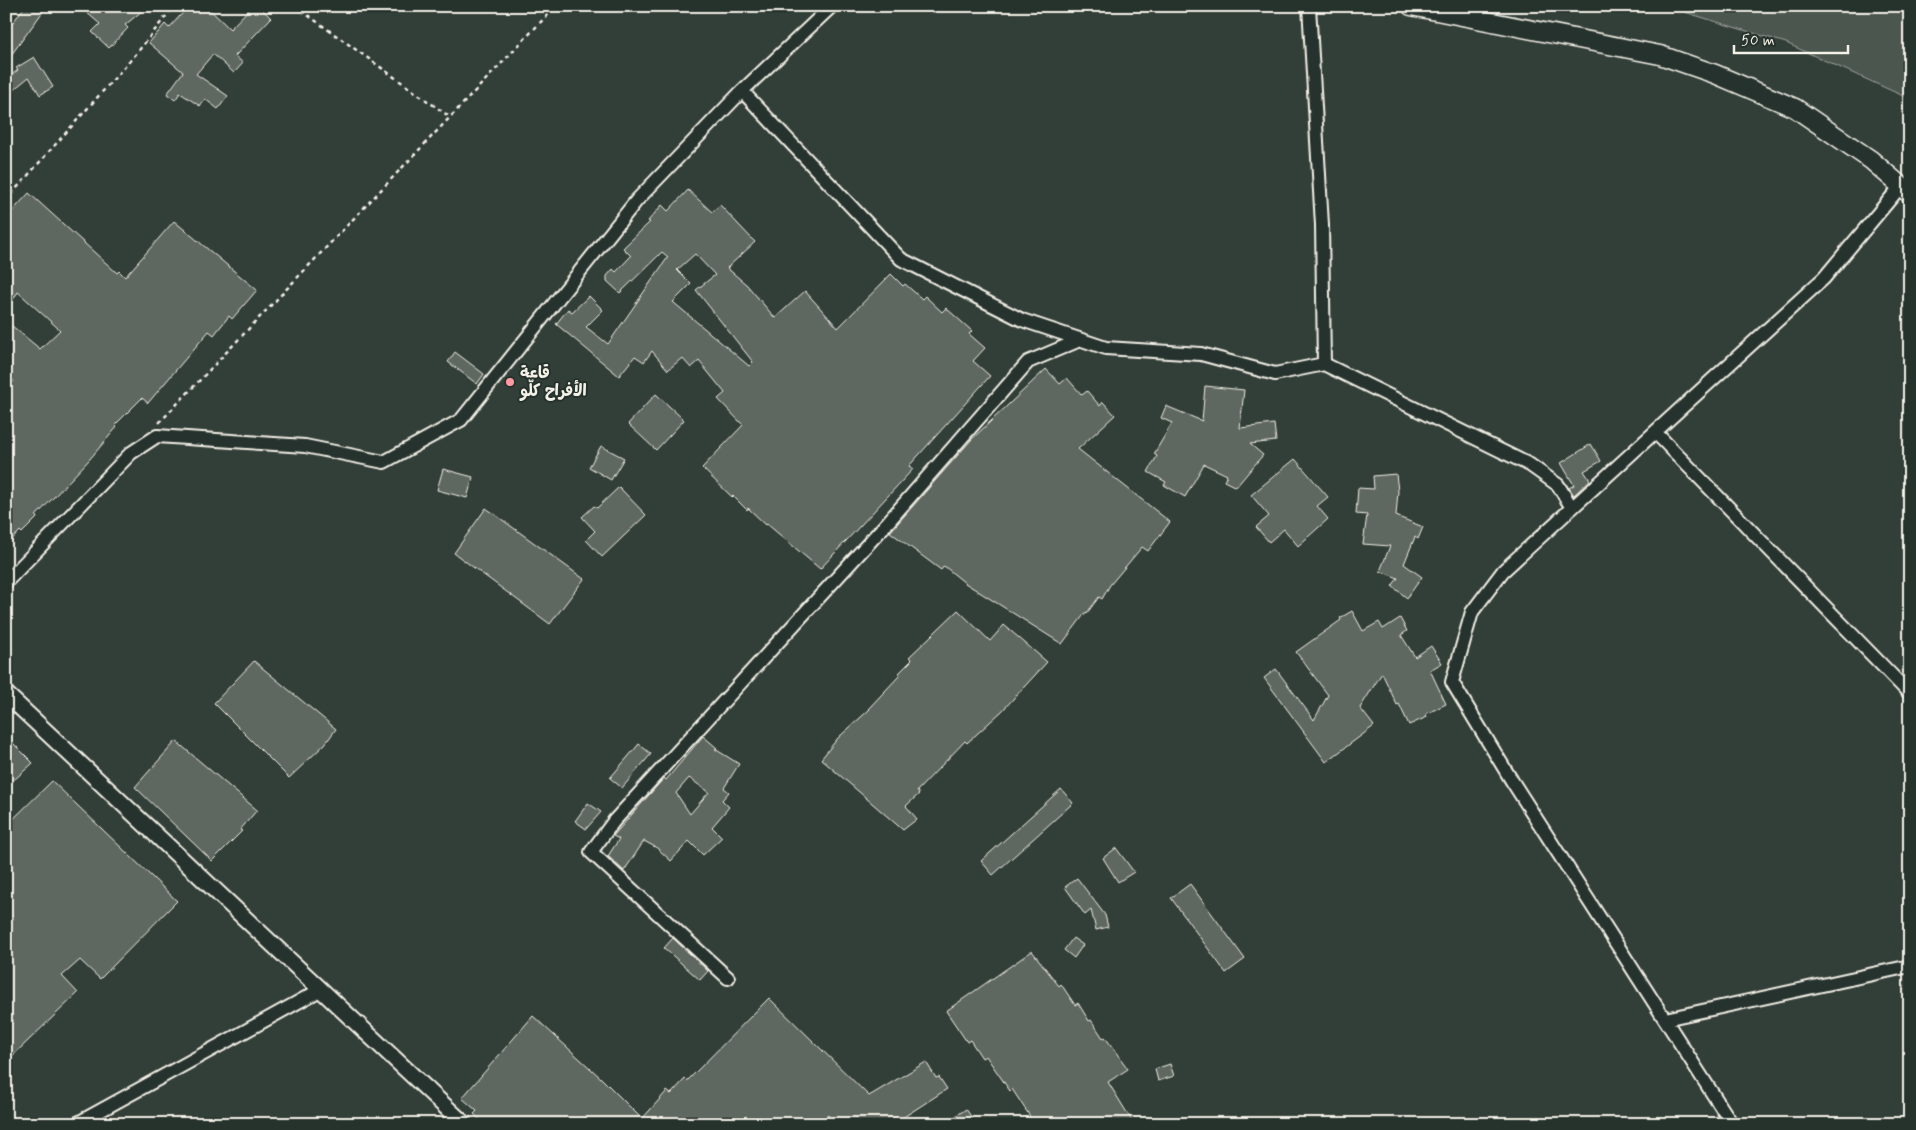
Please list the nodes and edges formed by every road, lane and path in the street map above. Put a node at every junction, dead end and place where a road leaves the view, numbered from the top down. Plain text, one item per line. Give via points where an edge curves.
1 (174, 6) edge
2 (296, 6) edge
3 (556, 6) edge
4 (832, 6) edge
5 (1309, 6) edge
6 (1411, 6) edge
7 (742, 92) junction
8 (450, 117) junction
9 (1905, 190) edge
10 (6, 200) edge
11 (1080, 340) junction
12 (1324, 364) junction
13 (158, 424) dead end
14 (1655, 432) junction
15 (1572, 508) junction
16 (6, 582) edge
17 (6, 694) edge
18 (1910, 694) edge
19 (1910, 966) edge
20 (728, 978) dead end
21 (320, 990) junction
22 (1665, 1019) junction
23 (76, 1124) edge
24 (464, 1124) edge
25 (1732, 1124) edge

1 - 10 path via 130,62
2 - 8 path
3 - 8 path
4 - 7 street
5 - 12 street via 1322,225
6 - 9 main road via 1660,55 1716,74 1795,108 1871,160
7 - 11 street via 901,259 1022,320
7 - 16 street via 637,200 462,420 384,462 305,446 157,436 131,453
8 - 13 path
9 - 14 street via 1824,278
11 - 12 street via 1106,348 1201,354 1275,374
11 - 20 street via 1028,362 881,529 614,821 591,852
12 - 15 street via 1530,465 1558,485
14 - 15 street
14 - 18 street
15 - 22 street via 1503,571 1472,612 1452,682
17 - 21 street
19 - 22 street
21 - 23 street
21 - 24 street
22 - 25 street

